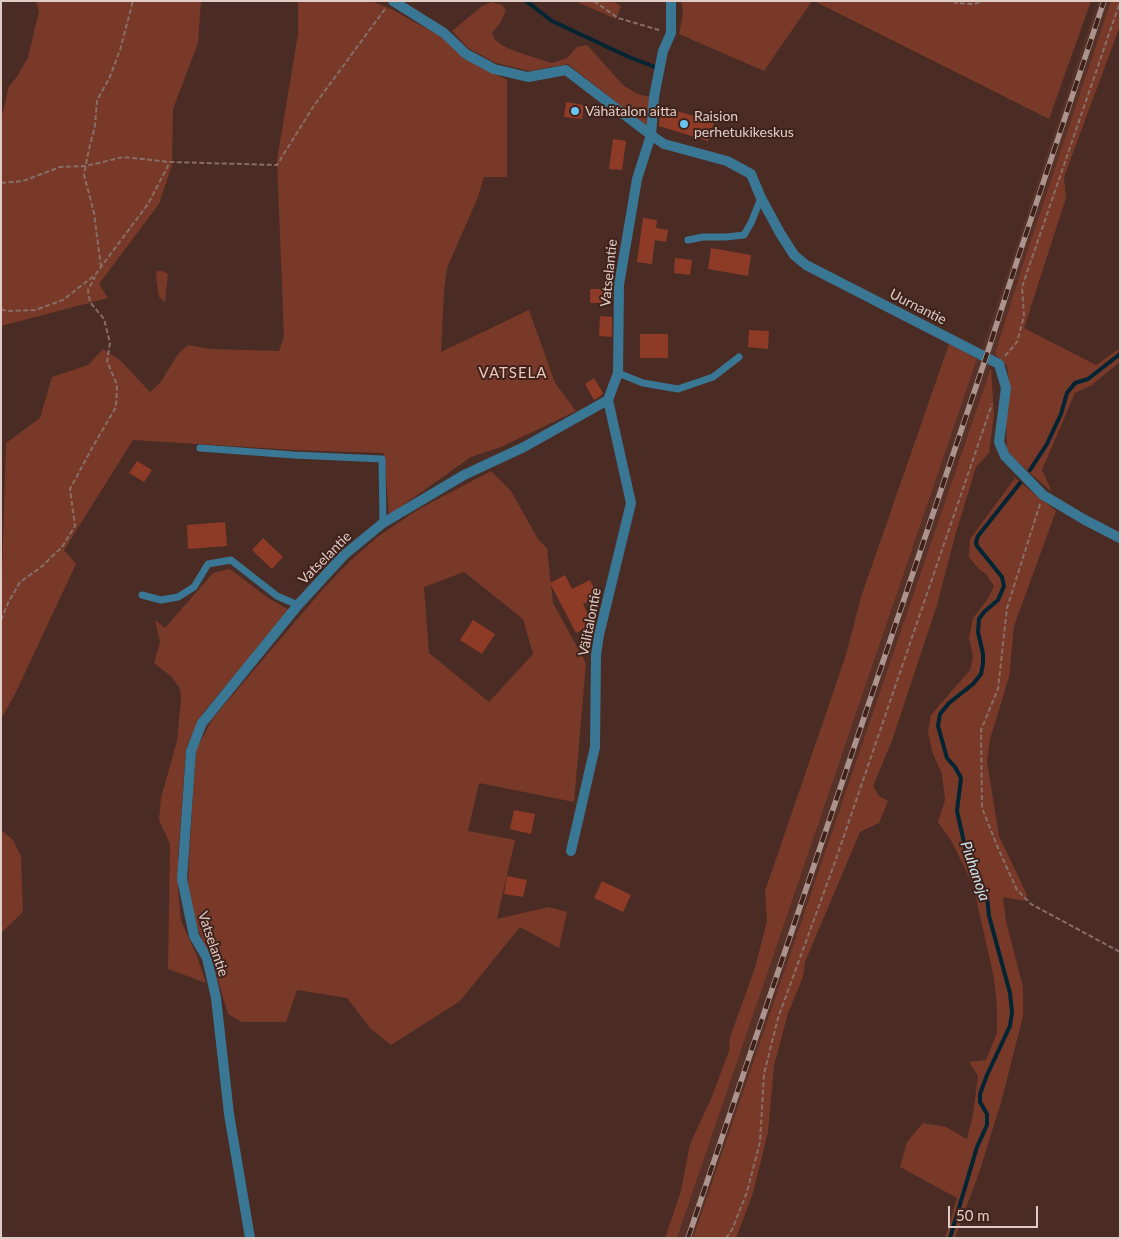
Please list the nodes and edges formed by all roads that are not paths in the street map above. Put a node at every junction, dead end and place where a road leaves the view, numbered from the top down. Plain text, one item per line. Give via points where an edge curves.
1 (671, 1) edge
2 (389, 5) edge
3 (651, 135) junction
4 (761, 198) junction
5 (688, 240) dead end
6 (739, 357) dead end
7 (618, 373) junction
8 (608, 400) junction
9 (200, 448) dead end
10 (384, 523) junction
11 (1120, 538) edge
12 (142, 595) dead end
13 (298, 605) junction
14 (571, 851) dead end
15 (250, 1238) edge

1 - 3 street, Vatselantie via 671,33 654,97
2 - 3 street, Uurnantie via 444,33 466,54 494,69 528,77 566,70
3 - 4 street, Uurnantie via 664,144 727,161 751,174
3 - 7 street, Vatselantie via 637,180 619,285
4 - 5 lane via 744,234
4 - 11 street, Uurnantie via 794,254 806,265 999,364 1006,388 999,442 1004,456 1043,495
6 - 7 lane via 713,377 678,388 643,384
7 - 8 street, Vatselantie
8 - 10 street, Vatselantie via 524,447 464,475
8 - 14 street, Välitalontie via 631,503 599,635 596,747
9 - 10 lane via 382,459
10 - 13 street, Vatselantie via 344,555
12 - 13 lane via 160,600 178,597 194,587 208,564 231,560 277,596
13 - 15 street, Vatselantie via 202,723 191,751 182,879 194,936 207,958 216,998 229,1114

